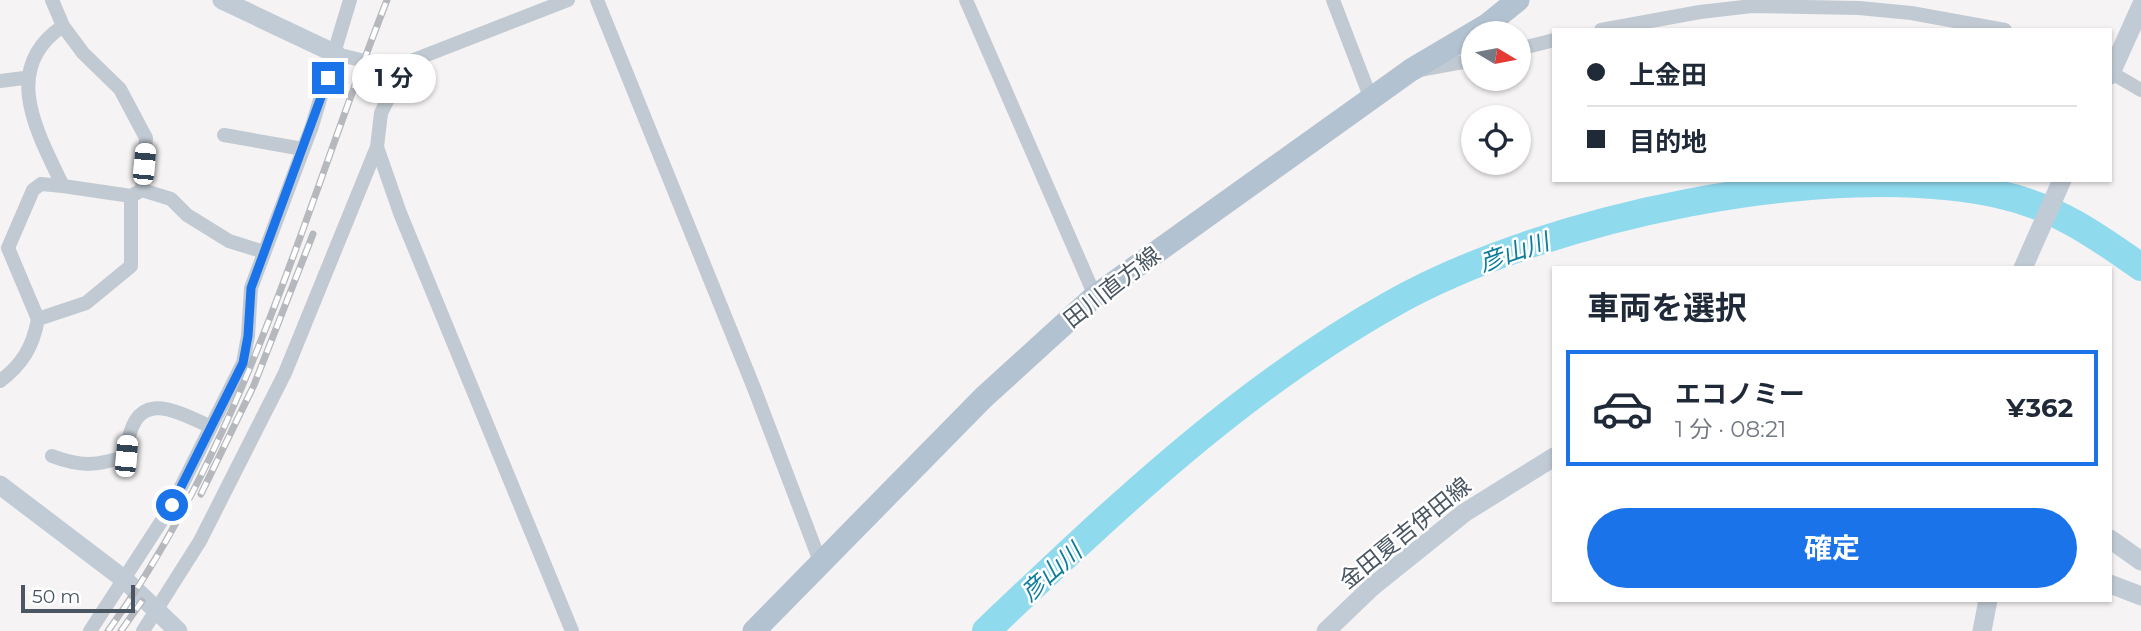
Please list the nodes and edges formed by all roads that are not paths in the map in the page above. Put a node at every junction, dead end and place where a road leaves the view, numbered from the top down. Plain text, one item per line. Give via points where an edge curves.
1 (51, 0) edge
2 (222, 0) edge
3 (350, 0) edge
4 (568, 0) edge
5 (597, 0) edge
6 (966, 0) edge
7 (1333, 0) edge
8 (1518, 0) edge
9 (2141, 6) edge
10 (63, 26) junction
11 (1612, 28) edge
12 (1995, 28) edge
13 (1552, 41) edge
14 (1531, 46) edge
15 (336, 54) junction
16 (1461, 62) edge
17 (406, 63) junction
18 (1411, 70) junction
19 (2112, 71) edge
20 (2112, 74) edge
21 (24, 78) junction
22 (0, 81) edge
23 (2141, 90) edge
24 (1371, 99) junction
25 (224, 135) dead end
26 (377, 147) junction
27 (303, 149) junction
28 (2061, 182) edge
29 (63, 186) junction
30 (136, 193) junction
31 (4, 249) edge
32 (264, 252) junction
33 (2024, 266) edge
34 (1095, 296) junction
35 (38, 319) junction
36 (0, 381) edge
37 (211, 427) junction
38 (52, 456) dead end
39 (1552, 458) edge
40 (0, 485) edge
41 (2112, 540) edge
42 (2141, 561) edge
43 (821, 564) junction
44 (125, 580) junction
45 (2112, 585) edge
46 (2141, 596) edge
47 (1988, 602) edge
48 (156, 607) junction
49 (90, 631) edge
50 (142, 631) edge
51 (178, 631) edge
52 (572, 631) edge
53 (754, 631) edge
54 (1326, 631) edge
55 (1982, 631) edge

1 - 10 street
2 - 15 main road
3 - 15 street
4 - 17 street
5 - 43 street
6 - 34 street
7 - 24 street
8 - 18 main road, 田川直方線 via 1487,25
9 - 19 main road
10 - 21 street via 50,34 27,65
10 - 30 street via 120,89 146,138
11 - 12 street via 1752,6 1859,8
13 - 14 street
15 - 17 street via 373,63
15 - 27 street
16 - 18 street
17 - 26 street via 381,114
18 - 24 main road, 田川直方線
20 - 23 street
21 - 22 street
21 - 29 street via 31,118
24 - 34 main road, 田川直方線
25 - 27 street
26 - 48 street via 285,373 200,541
26 - 52 street
27 - 32 street
28 - 33 main road
29 - 30 street
29 - 31 street via 41,184 33,190
30 - 32 street via 171,199 187,215 229,241
30 - 35 street via 131,266 86,303
31 - 35 street
32 - 37 street via 251,288 243,363
34 - 43 main road, 田川直方線 via 983,398
35 - 36 street via 23,361
37 - 38 street via 172,408 156,407 141,413 136,421 126,456 99,466
37 - 44 street via 172,505
39 - 54 main road, 金田夏吉伊田線 via 1464,513 1373,586
40 - 44 main road
41 - 42 main road
43 - 53 main road, 田川直方線
44 - 48 main road
44 - 49 street
45 - 46 main road
47 - 55 main road
48 - 50 street
48 - 51 main road

